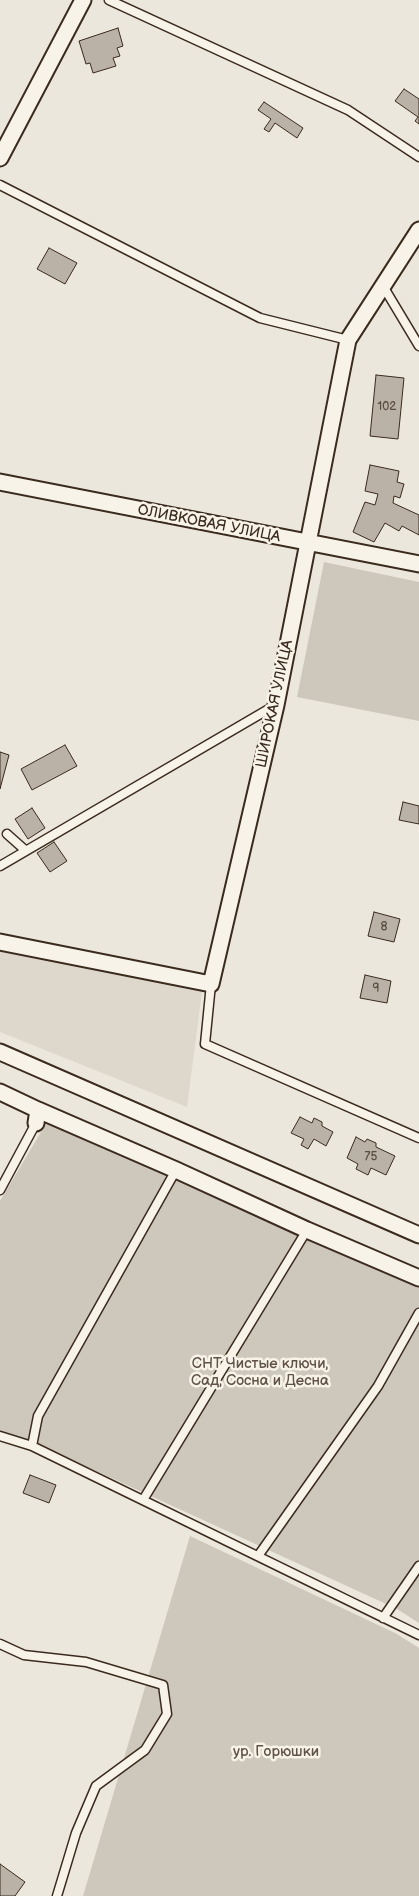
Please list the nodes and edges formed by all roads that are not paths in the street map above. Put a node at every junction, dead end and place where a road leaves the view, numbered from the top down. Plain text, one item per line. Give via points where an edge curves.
1 (83, 0) edge
2 (109, 0) edge
3 (419, 157) edge
4 (0, 158) edge
5 (0, 185) edge
6 (419, 230) edge
7 (383, 285) junction
8 (348, 340) junction
9 (419, 346) edge
10 (0, 482) edge
11 (308, 543) junction
12 (419, 564) edge
13 (276, 704) junction
14 (7, 834) dead end
15 (24, 850) junction
16 (0, 866) edge
17 (0, 942) edge
18 (211, 984) junction
19 (0, 1052) edge
20 (0, 1092) edge
21 (37, 1116) junction
22 (419, 1138) edge
23 (176, 1170) junction
24 (0, 1190) edge
25 (307, 1230) junction
26 (419, 1234) edge
27 (419, 1278) edge
28 (419, 1314) edge
29 (0, 1436) edge
30 (32, 1446) junction
31 (142, 1500) junction
32 (258, 1556) junction
33 (419, 1566) edge
34 (383, 1618) junction
35 (419, 1635) edge
36 (0, 1644) edge
37 (58, 1896) edge

1 - 4 street
2 - 3 lane via 348,110
5 - 8 lane via 260,318
6 - 7 street, ШИРОКАЯ УЛИЦА
7 - 8 street, ШИРОКАЯ УЛИЦА
7 - 9 lane
8 - 11 street, ШИРОКАЯ УЛИЦА
10 - 11 street, ОЛИВКОВАЯ УЛИЦА
11 - 12 street, ОЛИВКОВАЯ УЛИЦА
11 - 13 street, ШИРОКАЯ УЛИЦА
13 - 15 lane
13 - 18 street, ШИРОКАЯ УЛИЦА
14 - 15 lane
15 - 16 lane
17 - 18 street
18 - 22 lane via 205,1044
19 - 26 street
20 - 21 street
21 - 23 street
21 - 24 lane
23 - 25 street
23 - 30 lane via 38,1416
25 - 27 street
25 - 31 lane
28 - 32 lane via 378,1386
29 - 30 lane
30 - 31 lane
31 - 32 lane
32 - 34 lane
33 - 34 lane
34 - 35 lane
36 - 37 lane via 24,1655 86,1662 163,1685 167,1714 145,1750 96,1786 76,1833

